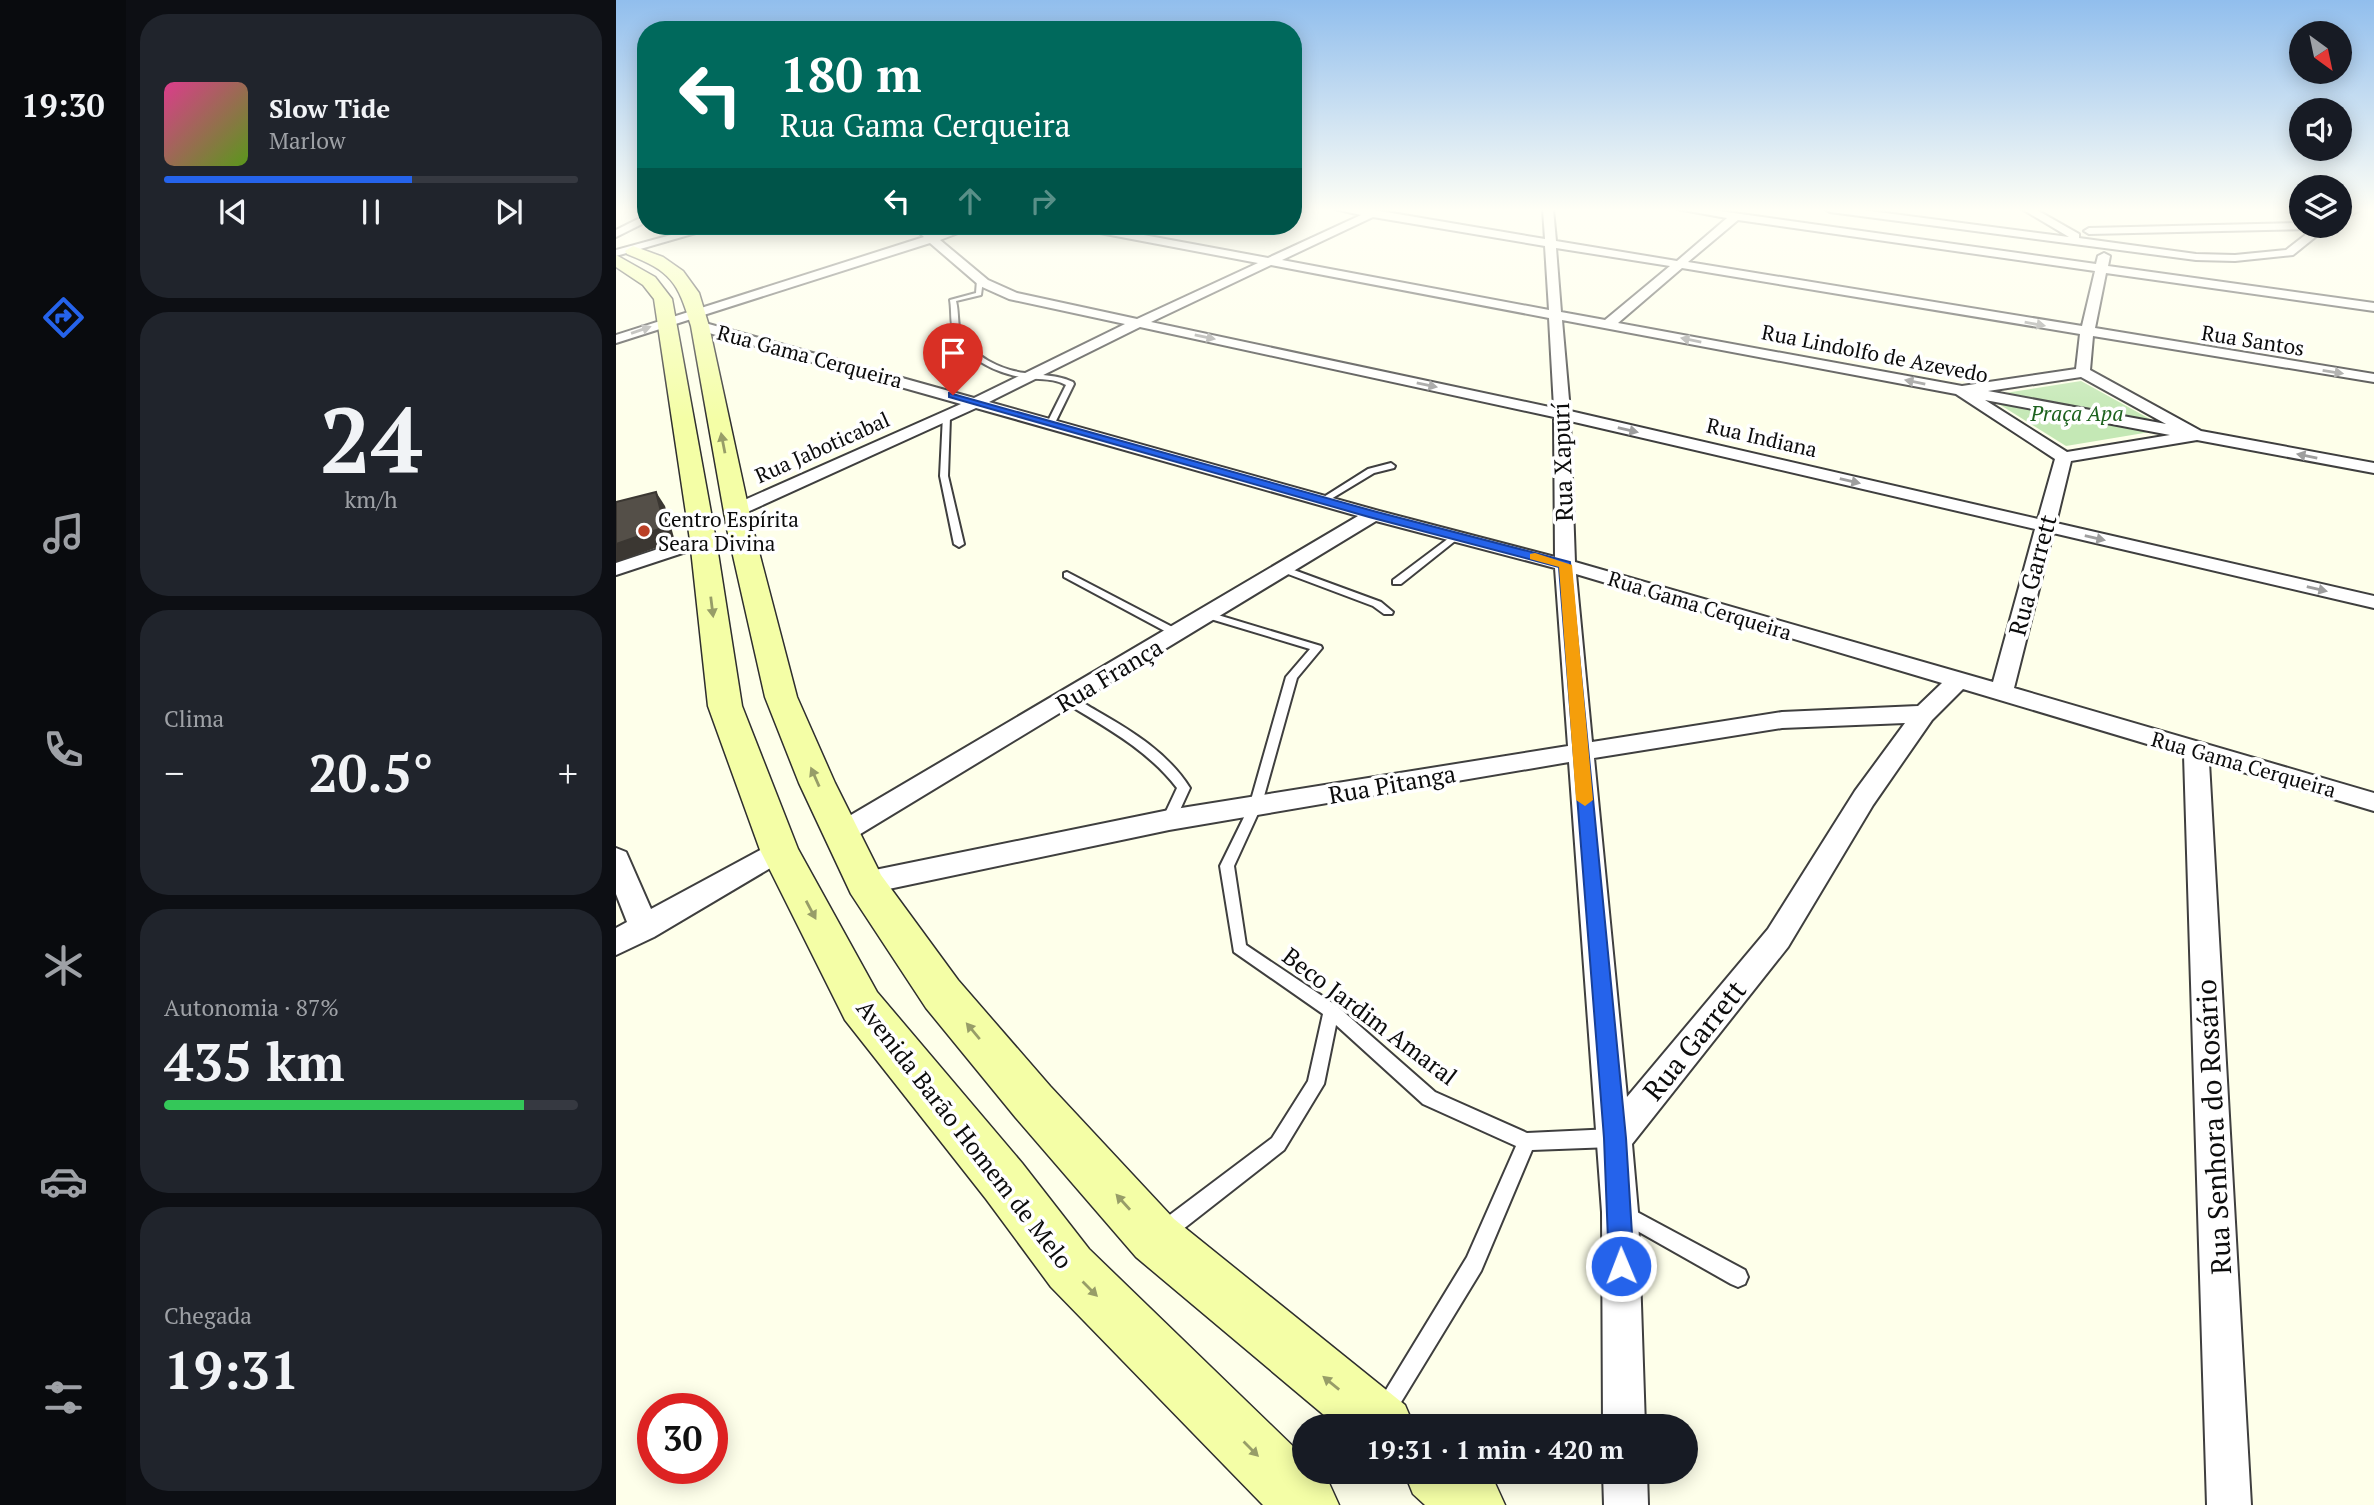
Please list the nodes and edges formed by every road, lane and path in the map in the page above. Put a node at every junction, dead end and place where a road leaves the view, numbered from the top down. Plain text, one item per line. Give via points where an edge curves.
1 (648, 279) edge
2 (680, 279) edge
3 (815, 279) edge
4 (1233, 279) edge
5 (1368, 279) edge
6 (1554, 279) edge
7 (1663, 279) edge
8 (1776, 279) edge
9 (2099, 279) edge
10 (2169, 279) edge
11 (980, 280) joint
12 (2374, 307) edge
13 (1555, 315) junction
14 (698, 320) junction
15 (667, 322) junction
16 (1138, 323) junction
17 (1608, 325) junction
18 (2087, 333) junction
19 (616, 339) edge
20 (2083, 372) junction
21 (1031, 376) junction
22 (2374, 378) edge
23 (1961, 391) junction
24 (978, 402) junction
25 (1562, 414) junction
26 (946, 416) junction
27 (1051, 423) junction
28 (2197, 435) junction
29 (2064, 457) junction
30 (1391, 466) dead end
31 (2374, 468) edge
32 (1323, 500) junction
33 (737, 510) junction
34 (1373, 515) junction
35 (2046, 527) junction
36 (1457, 535) junction
37 (703, 540) junction
38 (958, 544) dead end
39 (1565, 565) junction
40 (616, 569) edge
41 (1283, 569) junction
42 (1067, 575) dead end
43 (1397, 582) dead end
44 (2374, 602) edge
45 (1388, 612) dead end
46 (1208, 615) junction
47 (1178, 634) junction
48 (1958, 681) junction
49 (2001, 693) junction
50 (1068, 699) junction
51 (1924, 714) junction
52 (2196, 749) junction
53 (1580, 752) junction
54 (2374, 802) edge
55 (1255, 807) junction
56 (1169, 820) junction
57 (843, 832) junction
58 (779, 849) junction
59 (616, 859) edge
60 (865, 883) junction
61 (644, 928) junction
62 (616, 943) edge
63 (1331, 1012) junction
64 (1615, 1138) junction
65 (1527, 1142) junction
66 (1620, 1212) junction
67 (1155, 1238) junction
68 (1738, 1277) dead end
69 (1369, 1414) edge
70 (1387, 1414) edge
71 (1624, 1414) edge
72 (1449, 1484) edge
73 (1625, 1484) edge
74 (1304, 1504) edge
75 (1473, 1505) edge
76 (1626, 1505) edge
77 (2229, 1505) edge

1 - 15 main road, Avenida Barão Homem de Melo via 663,299
2 - 14 main road via 690,293
3 - 14 street
4 - 16 street, Rua Jaboticabal
5 - 13 street, Rua Lindolfo de Azevedo
6 - 13 street, Rua Xapurí
7 - 17 street
8 -> 18 street, Rua Santos
9 - 18 street
10 - 12 street
11 - 16 street, Rua Indiana via 1013,296
11 - 21 lane via 979,294 953,300 959,337 975,355 1003,372
13 - 17 street, Rua Lindolfo de Azevedo
13 - 25 street, Rua Xapurí
14 - 15 street
14 - 24 street, Rua Gama Cerqueira
33 -> 14 main road
19 -> 15 street
15 - 37 main road, Avenida Barão Homem de Melo
16 - 21 street, Rua Jaboticabal
16 -> 25 street, Rua Indiana
23 -> 17 street, Rua Lindolfo de Azevedo
18 - 20 street
18 -> 22 street, Rua Santos
20 - 23 street
20 - 28 street
21 - 24 street, Rua Jaboticabal
21 - 27 lane via 1054,374 1070,384
23 - 28 street, Rua Lindolfo de Azevedo
23 - 29 street
24 - 26 street, Rua Jaboticabal
24 - 27 street, Rua Gama Cerqueira
25 -> 35 street, Rua Indiana
25 - 39 street, Rua Xapurí
26 - 33 street, Rua Jaboticabal
26 - 38 lane via 944,476
27 - 32 street, Rua Gama Cerqueira
28 - 29 street
31 -> 28 street, Rua Lindolfo de Azevedo
29 - 35 street, Rua Garrett
30 - 32 lane via 1371,471
32 - 34 street, Rua Gama Cerqueira
57 -> 33 main road via 781,697
34 - 36 street, Rua Gama Cerqueira
34 - 41 street, Rua França
35 -> 44 street, Rua Indiana
35 - 49 street, Rua Garrett
36 - 39 street, Rua Gama Cerqueira
36 - 43 lane
37 - 40 street
37 -> 58 main road, Avenida Barão Homem de Melo via 725,706
39 - 48 street, Rua Gama Cerqueira
39 - 53 street, Rua Xapurí
41 - 45 lane
41 - 46 street, Rua França
42 - 47 lane
46 - 47 street, Rua França
46 - 55 lane, Beco Jardim Amaral via 1317,648 1292,677
47 - 50 street, Rua França
48 - 49 street, Rua Gama Cerqueira
48 - 51 street, Rua Garrett
49 - 52 street, Rua Gama Cerqueira
50 - 56 lane via 1171,768 1184,788
50 - 57 street, Rua França
51 - 53 street, Rua Pitanga via 1782,720
51 - 64 street, Rua Garrett via 1864,798 1778,937
52 - 54 street, Rua Gama Cerqueira
52 - 77 street, Rua Senhora do Rosário
53 - 55 street, Rua Pitanga
53 - 64 street, Rua Xapurí
55 - 56 street, Rua Pitanga
55 - 63 lane, Beco Jardim Amaral via 1227,866 1239,948
56 - 60 street, Rua Pitanga
57 - 60 main road
58 - 61 street
58 -> 74 main road, Avenida Barão Homem de Melo via 861,1006 1070,1268
59 - 61 street
67 -> 60 main road via 942,994
61 - 62 street
63 - 65 lane, Beco Jardim Amaral via 1429,1098
63 - 67 lane via 1316,1084 1278,1144
64 - 65 lane
64 - 66 street, Rua Xapurí
65 - 70 lane via 1474,1264
66 - 68 lane
66 - 71 street, Rua Xapurí
69 -> 67 main road
72 - 75 main road
73 - 76 street

